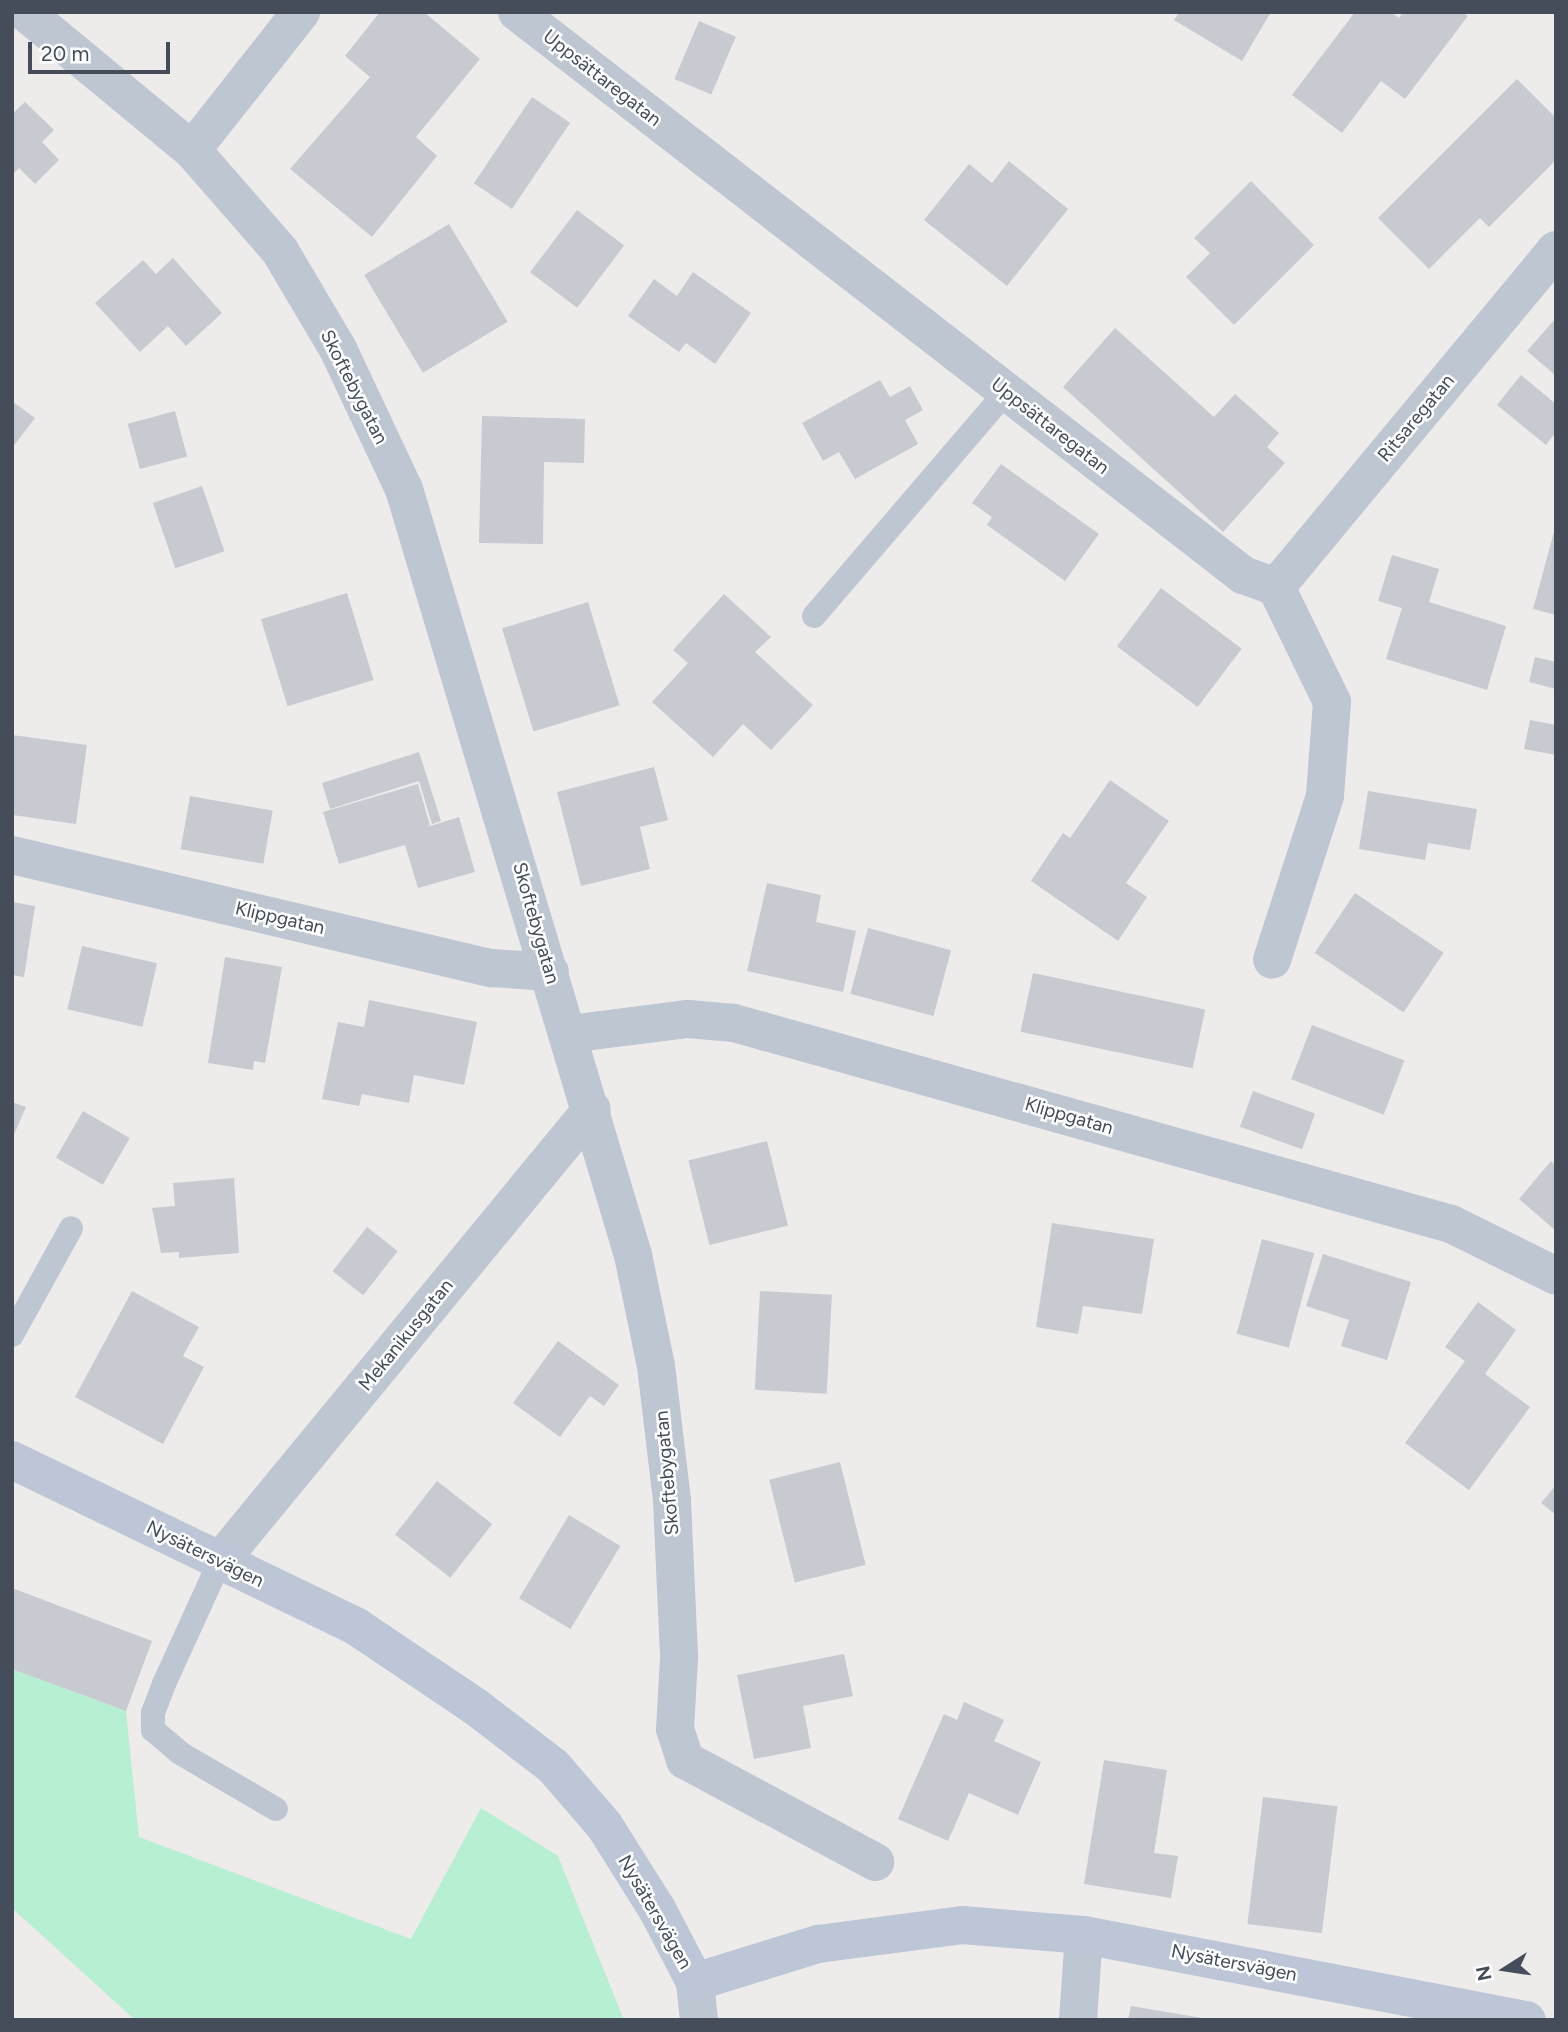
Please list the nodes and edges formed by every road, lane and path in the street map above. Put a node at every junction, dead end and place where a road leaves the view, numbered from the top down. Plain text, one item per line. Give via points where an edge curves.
1 (25, 12) edge
2 (301, 12) edge
3 (517, 12) edge
4 (192, 150) junction
5 (1556, 250) edge
6 (1006, 392) junction
7 (1276, 587) junction
8 (814, 616) dead end
9 (12, 855) edge
10 (1272, 960) dead end
11 (550, 972) junction
12 (569, 1034) junction
13 (592, 1109) junction
14 (71, 1228) dead end
15 (1556, 1276) edge
16 (12, 1335) edge
17 (12, 1461) edge
18 (220, 1562) junction
19 (276, 1809) dead end
20 (875, 1862) dead end
21 (1083, 1935) junction
22 (695, 1982) junction
23 (699, 2020) edge
24 (1078, 2020) edge
25 (1527, 2020) edge

1 - 4 street, Skoftebygatan
2 - 4 street
3 - 6 street, Uppsättaregatan
4 - 11 street, Skoftebygatan via 280,251 338,349 404,489
5 - 7 street, Ritsaregatan
6 - 7 street, Uppsättaregatan via 1243,575
6 - 8 lane
7 - 10 street via 1332,702 1325,796
9 - 11 street, Klippgatan via 491,968
11 - 12 street, Skoftebygatan
12 - 13 street, Skoftebygatan
12 - 15 street, Klippgatan via 688,1019 734,1023 1451,1224
13 - 18 street, Mekanikusgatan
13 - 20 street, Skoftebygatan via 633,1255 656,1366 672,1501 679,1658 675,1729 685,1760
14 - 16 lane
17 - 18 street, Nysätersvägen
18 - 19 lane via 164,1685 153,1713 153,1730 180,1753
18 - 22 street, Nysätersvägen via 357,1627 476,1707 553,1766 604,1825 657,1909
21 - 22 street, Nysätersvägen via 962,1925 887,1932 818,1944
21 - 24 street
21 - 25 street, Nysätersvägen
22 - 23 street

